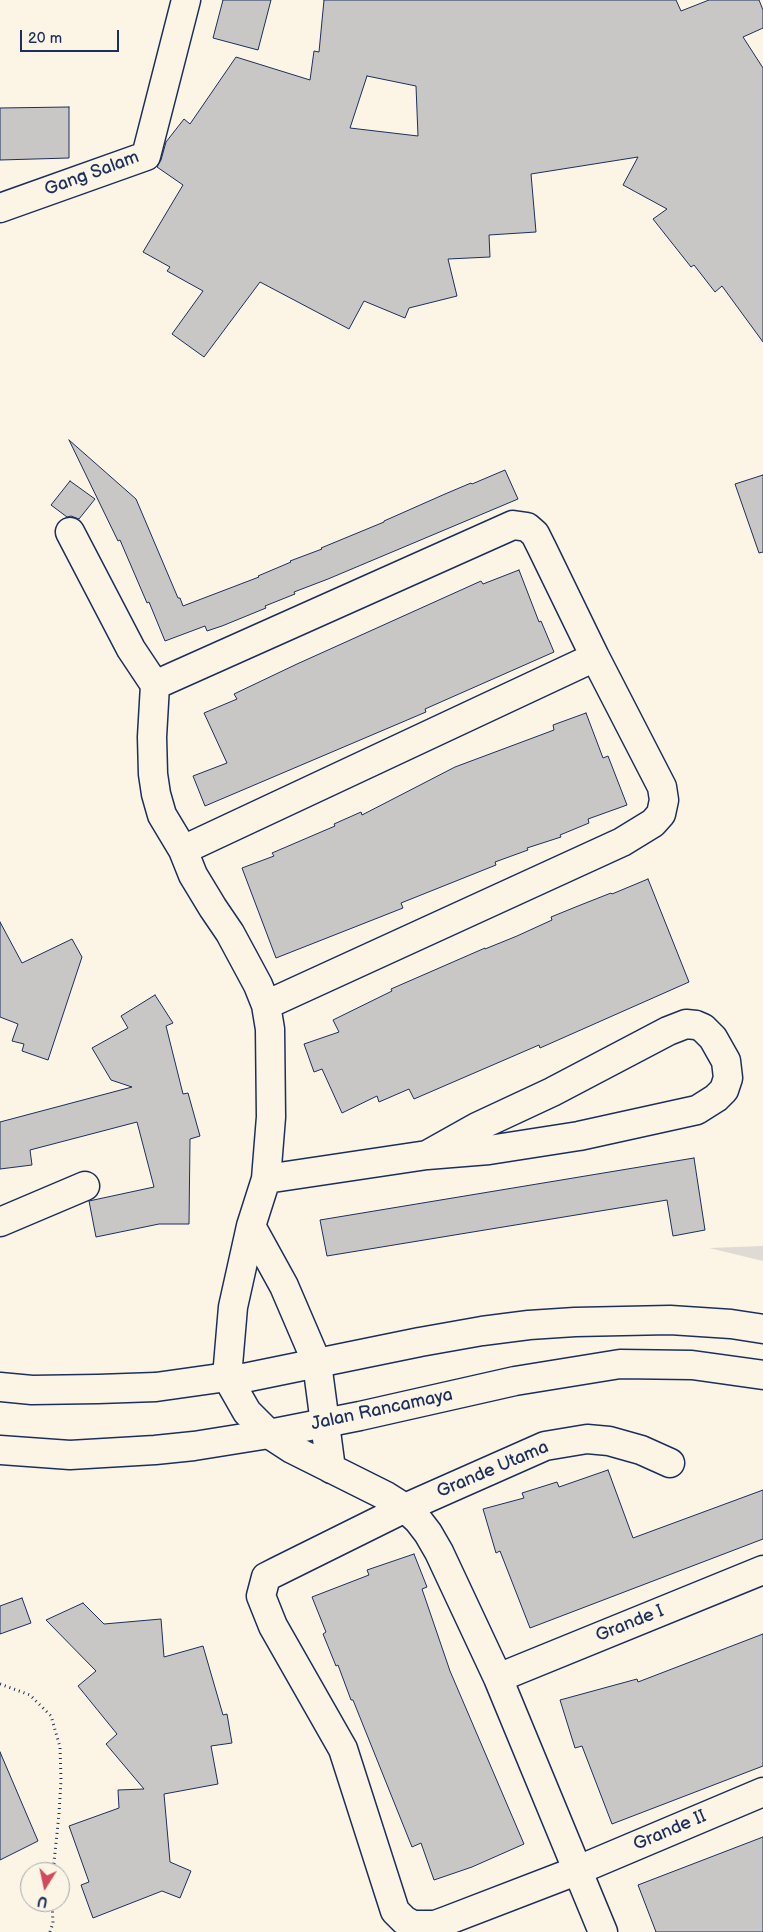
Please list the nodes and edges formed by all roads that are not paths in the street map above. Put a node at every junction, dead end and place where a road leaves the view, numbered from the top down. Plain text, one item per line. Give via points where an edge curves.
1 (186, 0) edge
2 (0, 208) edge
3 (70, 532) dead end
4 (595, 657) junction
5 (155, 685) junction
6 (183, 850) junction
7 (266, 1005) junction
8 (427, 1155) junction
9 (266, 1179) junction
10 (85, 1186) dead end
11 (0, 1222) edge
12 (251, 1226) junction
13 (763, 1329) edge
14 (317, 1363) junction
15 (763, 1375) edge
16 (227, 1377) junction
17 (0, 1387) edge
18 (326, 1422) junction
19 (269, 1434) junction
20 (0, 1450) edge
21 (670, 1463) dead end
22 (331, 1469) junction
23 (405, 1508) junction
24 (763, 1570) edge
25 (498, 1678) junction
26 (763, 1792) edge
27 (576, 1870) junction
28 (603, 1932) edge

1 - 2 street, Gang Salam via 146,156
3 - 5 street via 131,649
4 - 5 street via 535,534 527,527 513,525
4 - 6 street
4 - 7 street via 662,787 661,814 653,823 622,842
5 - 6 street via 152,737 156,794 162,816
6 - 7 street via 193,875 230,933
7 - 9 street via 270,1029 271,1117
8 - 8 street via 489,1150 579,1136 697,1110 724,1090 728,1078 726,1061 703,1028 686,1024
8 - 9 street
9 - 12 street
10 - 11 street
12 - 14 street via 284,1286
12 - 16 street via 233,1306
13 - 14 street via 670,1320 575,1322 473,1332
14 - 16 street via 244,1378
14 - 18 street
15 - 18 street, Jalan Rancamaya via 692,1365 620,1364 515,1381
16 - 17 street via 156,1387 32,1390
16 - 19 street via 247,1412
18 - 19 street, Jalan Rancamaya
18 - 22 street
19 - 20 street, Jalan Rancamaya via 155,1450 70,1455
19 - 22 street
21 - 23 street, Grande Utama via 609,1441 571,1441 545,1446
22 - 23 street
23 - 25 street via 418,1520 440,1552
23 - 27 street, Grande Utama via 266,1577 261,1596 273,1626 343,1749 396,1911 413,1925 435,1925
24 - 25 street, Grande I
25 - 27 street
26 - 27 street, Grande II
27 - 28 street

